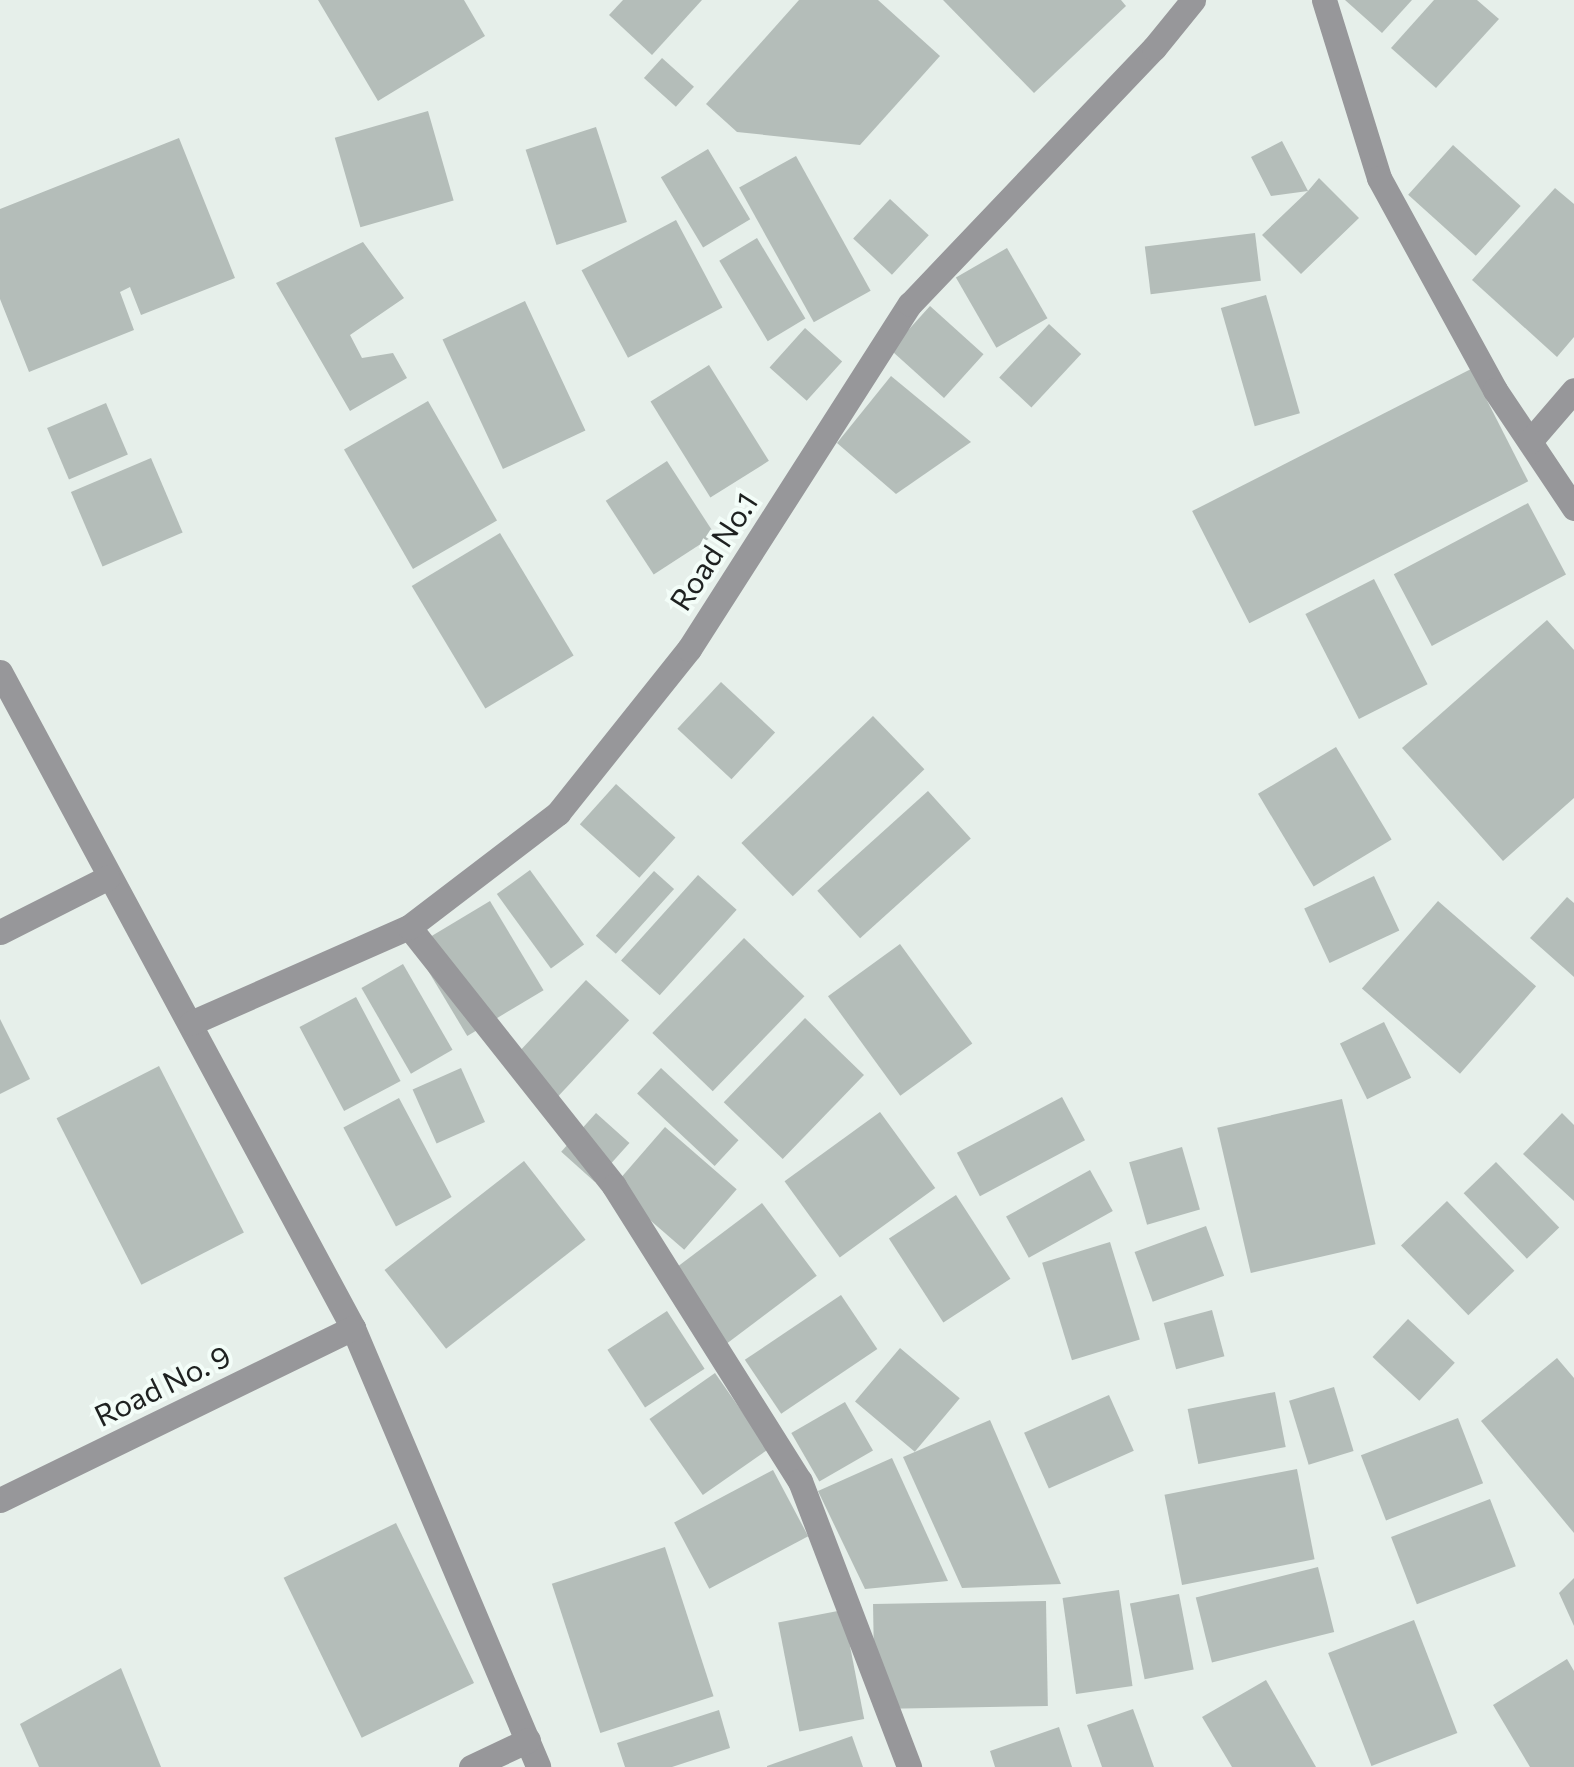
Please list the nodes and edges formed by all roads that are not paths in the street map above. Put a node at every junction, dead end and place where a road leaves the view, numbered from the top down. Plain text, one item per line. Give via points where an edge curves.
1 (1193, 0) edge
2 (1324, 0) edge
3 (1574, 390) edge
4 (1530, 440) junction
5 (1574, 508) edge
6 (0, 672) edge
7 (107, 878) junction
8 (408, 927) junction
9 (0, 932) edge
10 (191, 1023) junction
11 (353, 1328) junction
12 (0, 1500) edge
13 (528, 1740) junction
14 (471, 1767) edge
15 (538, 1767) edge
16 (910, 1767) edge

1 - 8 street, Road No.1 via 910,304 689,648 558,813
2 - 4 street via 1380,178 1495,390
3 - 4 street
4 - 5 street
6 - 7 street
7 - 9 street
7 - 10 street
8 - 10 street, Road No.1
8 - 16 street via 614,1186 800,1481
10 - 11 street
11 - 12 street, Road No. 9
11 - 13 street
13 - 14 street
13 - 15 street

